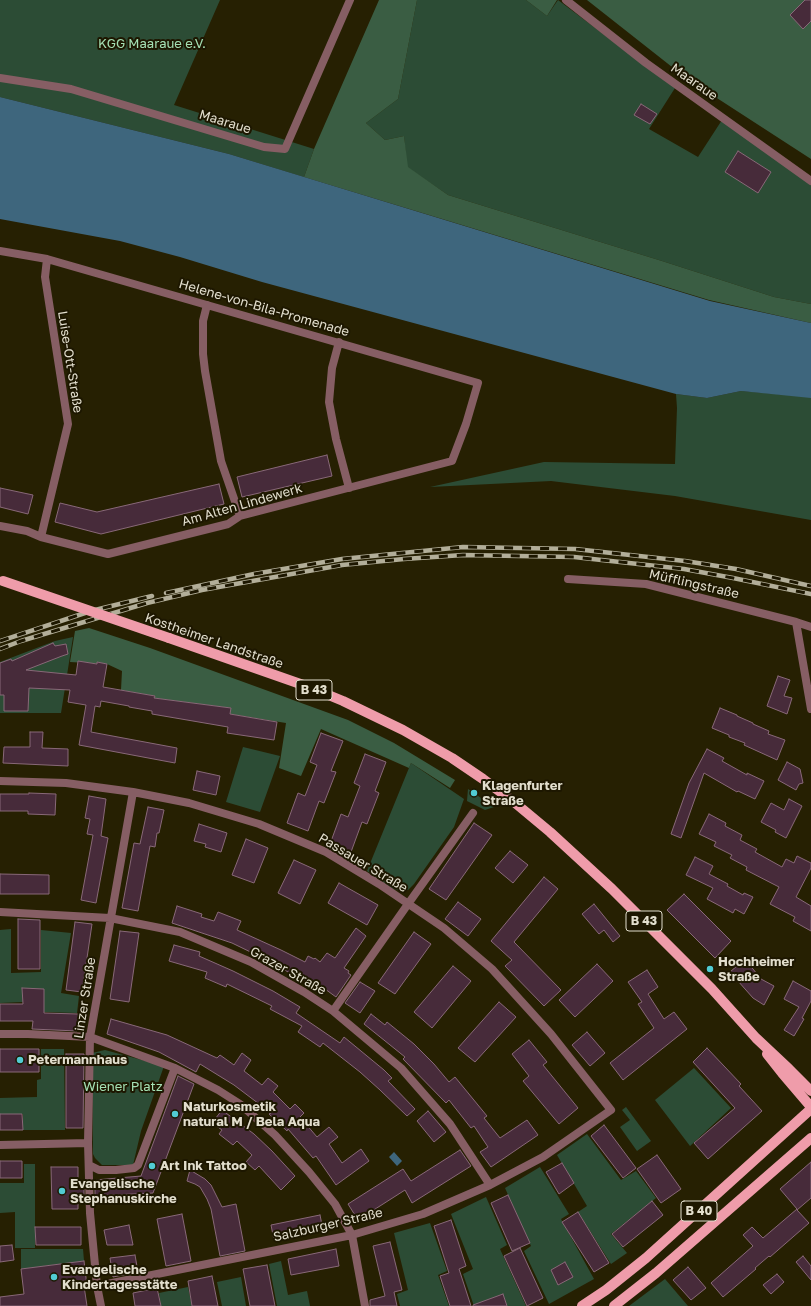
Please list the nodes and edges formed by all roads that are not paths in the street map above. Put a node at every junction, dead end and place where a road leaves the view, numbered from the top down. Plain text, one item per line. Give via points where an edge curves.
1 (350, 0) edge
2 (566, 0) edge
3 (0, 78) edge
4 (811, 181) edge
5 (0, 251) edge
6 (47, 259) junction
7 (207, 305) junction
8 (339, 342) junction
9 (466, 424) joint
10 (349, 488) junction
11 (240, 516) junction
12 (0, 526) edge
13 (41, 537) junction
14 (568, 578) dead end
15 (1, 580) edge
16 (796, 622) junction
17 (811, 627) edge
18 (811, 709) edge
19 (0, 781) edge
20 (133, 792) junction
21 (473, 813) dead end
22 (408, 904) junction
23 (0, 912) edge
24 (110, 918) junction
25 (333, 1011) junction
26 (0, 1034) edge
27 (90, 1036) junction
28 (756, 1038) junction
29 (175, 1068) junction
30 (811, 1091) edge
31 (811, 1108) edge
32 (611, 1110) joint
33 (811, 1138) edge
34 (88, 1143) junction
35 (0, 1145) edge
36 (89, 1165) junction
37 (490, 1185) junction
38 (352, 1235) junction
39 (97, 1286) junction
40 (101, 1306) edge
41 (365, 1306) edge
42 (582, 1306) edge
43 (614, 1306) edge

1 - 3 street, Maaraue via 285,149 264,146 71,89
2 - 4 street, Maaraue via 646,63
5 - 6 street, Helene-von-Bila-Promenade
6 - 7 street, Helene-von-Bila-Promenade
6 - 13 street, Luise-Ott-Straße via 45,277 68,424
7 - 8 street, Helene-von-Bila-Promenade
7 - 11 street via 203,321 204,365 221,461
8 - 9 street, Helene-von-Bila-Promenade via 478,383
8 - 10 street via 332,368 329,402
9 - 10 street, Am Alten Lindewerk via 452,461
10 - 11 street, Am Alten Lindewerk
11 - 13 street, Am Alten Lindewerk via 228,524 108,554
12 - 13 street, Am Alten Lindewerk
14 - 16 street, Müfflingstraße via 646,584
15 - 28 main road, Kostheimer Landstraße / B 43, bridge via 343,701 435,748 520,807 582,860 712,989
16 - 17 street, Müfflingstraße
16 - 18 street
19 - 20 street, Passauer Straße via 66,783
20 - 22 street, Passauer Straße via 189,803 259,824 326,852
20 - 24 street, Linzer Straße
21 - 22 street
22 - 25 street
22 - 32 street, Passauer Straße via 444,928 498,974 551,1034
23 - 24 street, Grazer Straße
24 - 25 street, Grazer Straße via 180,932 251,962
24 - 27 street, Linzer Straße
25 - 37 street, Grazer Straße via 401,1068 450,1124
26 - 27 street
27 - 29 street
27 - 34 street, Linzer Straße
28 - 30 main road, Kostheimer Landstraße / B 43
28 - 31 main road, Kostheimer Landstraße / B 43
29 - 36 street via 138,1165 134,1168 116,1170 99,1170
29 - 38 street via 240,1104 275,1135 335,1204
31 - 42 main road, B 40 via 646,1258
32 - 37 street, Salzburger Straße via 543,1157
33 - 43 main road, B 40 via 656,1273
34 - 35 street
34 - 36 street, Linzer Straße
36 - 39 street, Linzer Straße via 90,1213
37 - 38 street, Salzburger Straße via 423,1214
38 - 39 street, Salzburger Straße
38 - 41 street
39 - 40 street, Linzer Straße

